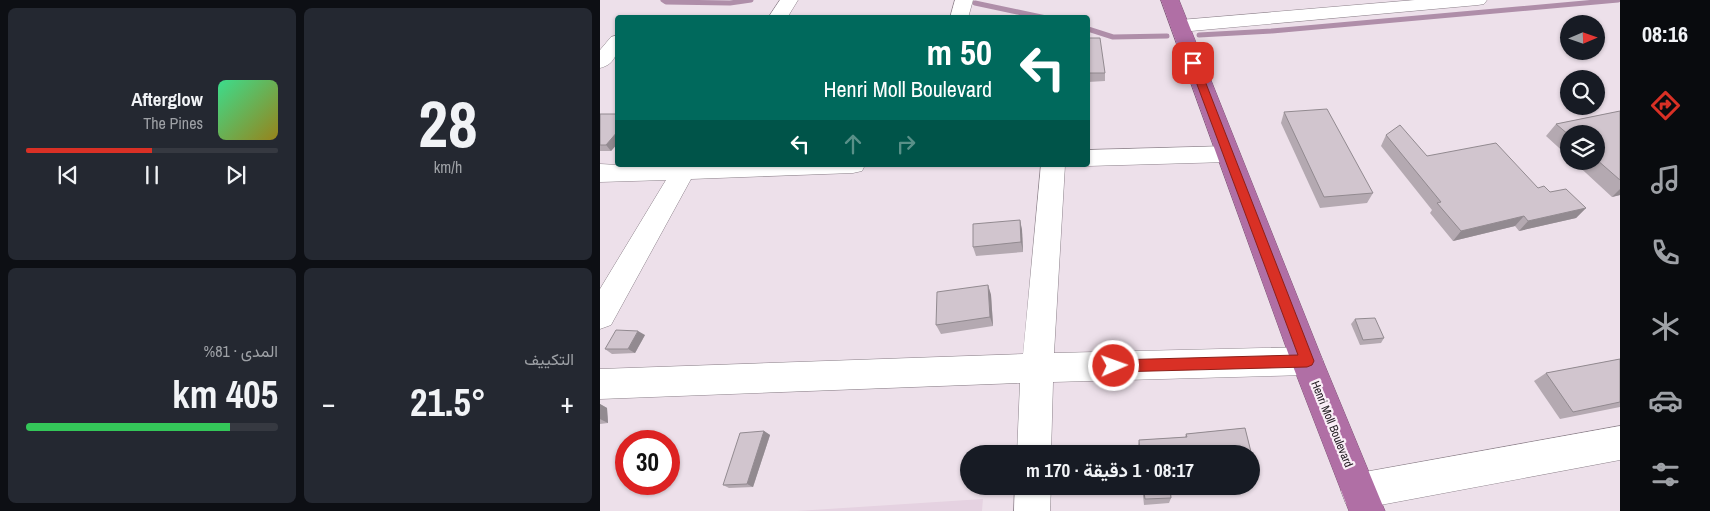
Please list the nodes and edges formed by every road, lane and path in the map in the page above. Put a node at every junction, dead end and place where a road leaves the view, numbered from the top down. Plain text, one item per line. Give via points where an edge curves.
1 (788, 0) edge
2 (964, 0) edge
3 (1170, 0) edge
4 (1478, 0) edge
5 (779, 15) edge
6 (960, 15) edge
7 (1180, 26) junction
8 (600, 31) edge
9 (615, 31) edge
10 (615, 44) edge
11 (600, 62) edge
12 (1228, 154) junction
13 (1090, 158) edge
14 (741, 167) edge
15 (1053, 167) edge
16 (685, 168) edge
17 (600, 173) edge
18 (600, 316) edge
19 (1307, 361) junction
20 (1037, 368) junction
21 (600, 384) edge
22 (1620, 443) edge
23 (1034, 445) edge
24 (1033, 495) edge
25 (1363, 501) edge
26 (1032, 511) edge

1 - 5 street
2 - 6 street
3 - 7 highway, Henri Moll Boulevard
4 - 7 street
7 - 12 highway, Henri Moll Boulevard
8 - 9 street
10 - 11 street
12 - 13 street
12 - 19 highway, Henri Moll Boulevard
14 - 16 street
15 - 20 street
16 - 17 street
16 - 18 street
19 - 20 street
19 - 25 highway, Henri Moll Boulevard
20 - 21 street
20 - 23 street
22 - 25 street
24 - 26 street

